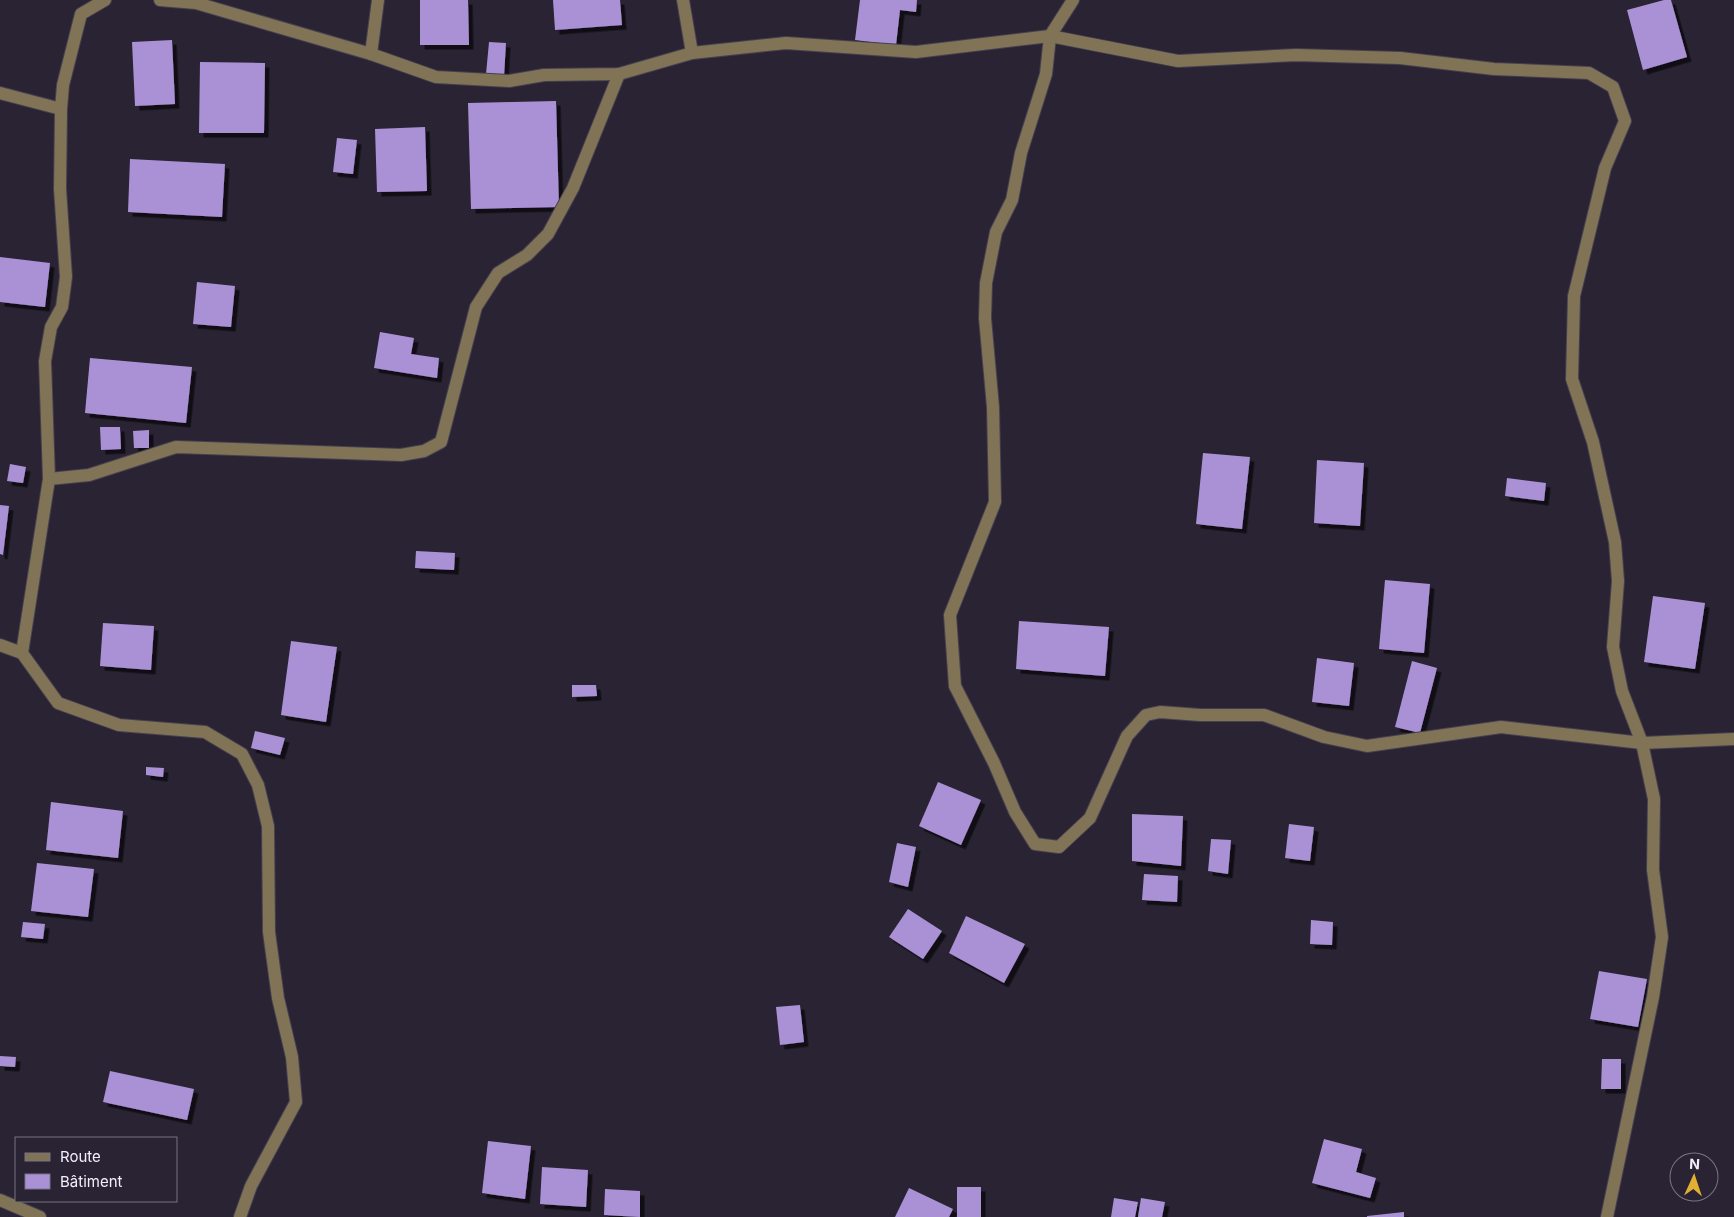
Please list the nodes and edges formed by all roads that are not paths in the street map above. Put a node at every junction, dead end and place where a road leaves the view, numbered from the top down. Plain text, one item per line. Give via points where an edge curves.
1 (105, 0) edge
2 (160, 0) edge
3 (378, 0) edge
4 (683, 0) edge
5 (1072, 0) edge
6 (1050, 36) junction
7 (692, 53) junction
8 (371, 54) junction
9 (619, 74) junction
10 (0, 93) edge
11 (61, 109) junction
12 (49, 479) junction
13 (0, 645) edge
14 (22, 653) junction
15 (1734, 739) edge
16 (1642, 743) junction
17 (0, 1200) edge
18 (40, 1217) edge
19 (240, 1217) edge
20 (1607, 1217) edge

1 - 11 street via 82,14
2 - 8 street via 196,3
3 - 8 street
4 - 7 street
5 - 6 street
6 - 7 street via 916,52 786,43
6 - 16 street via 1178,61 1296,54 1400,58 1494,69 1589,73 1613,87 1625,121 1604,168 1574,296 1572,379 1593,442 1615,542 1618,581 1614,647 1625,700
6 - 16 street via 1046,74 1021,153 1012,200 996,232 986,283 995,502 950,616 955,686 1015,812 1035,844 1059,847 1090,818 1128,736 1146,715 1160,712 1264,715 1324,737 1367,746 1501,727
7 - 9 street
8 - 9 street via 436,77 509,81 544,75
9 - 12 street via 573,188 548,234 527,255 498,273 476,307 442,442 424,451 401,455 176,447 89,475
10 - 11 street
11 - 12 street via 60,189 66,277 62,307 51,327 45,361
12 - 14 street
13 - 14 street
14 - 19 street via 58,703 119,725 204,732 242,754 258,785 268,826 269,932 278,998 292,1057 296,1102 251,1186
15 - 16 street
16 - 20 street via 1654,799 1653,870 1662,937 1653,997
17 - 18 street

